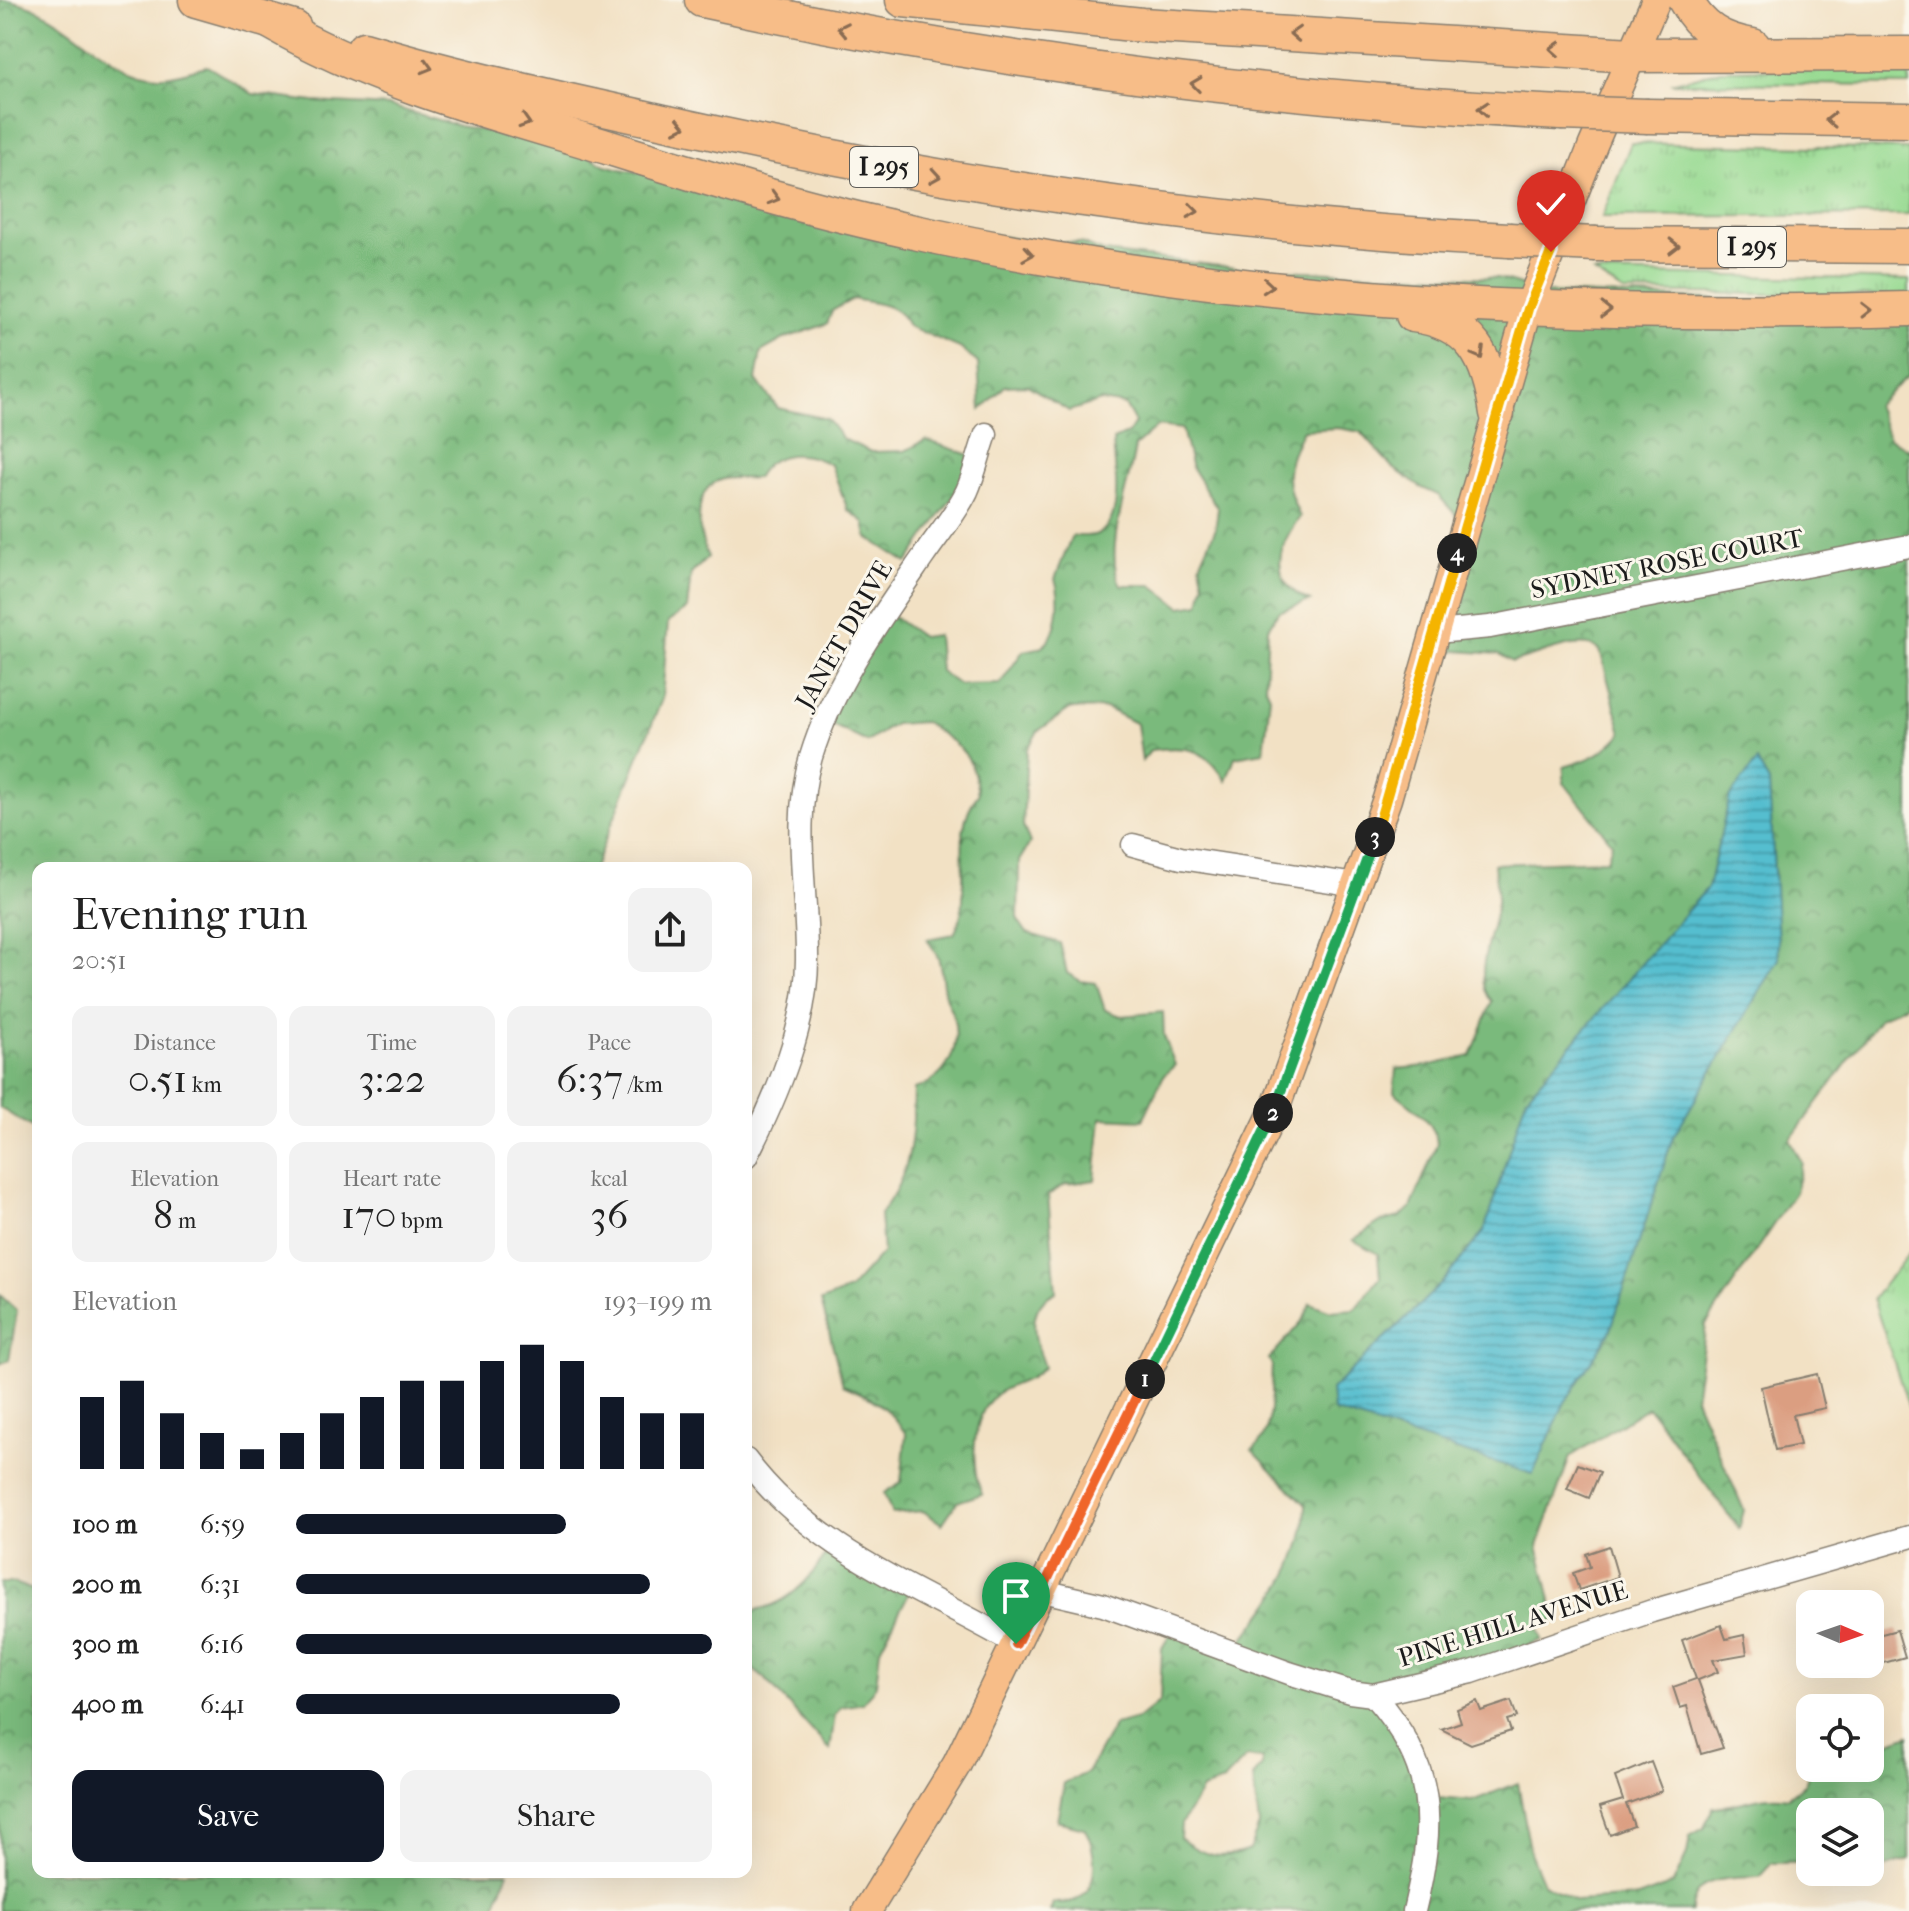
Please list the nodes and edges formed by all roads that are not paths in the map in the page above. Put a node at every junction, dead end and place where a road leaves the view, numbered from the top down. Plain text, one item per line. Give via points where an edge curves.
1 (196, 0) edge
2 (702, 0) edge
3 (903, 0) edge
4 (1656, 0) edge
5 (1685, 0) edge
6 (271, 22) junction
7 (1909, 53) edge
8 (1632, 55) junction
9 (1909, 120) edge
10 (1909, 246) edge
11 (1308, 290) junction
12 (1528, 309) junction
13 (1909, 309) edge
14 (1497, 413) junction
15 (986, 434) dead end
16 (1909, 546) edge
17 (1436, 632) junction
18 (1133, 845) dead end
19 (1356, 885) junction
20 (752, 1143) edge
21 (752, 1468) edge
22 (1909, 1537) edge
23 (1043, 1591) junction
24 (1016, 1644) junction
25 (1373, 1695) junction
26 (867, 1911) edge
27 (1414, 1911) edge

1 - 6 highway, I 295
9 -> 2 highway, bridge via 1561,113 1392,102 1134,76 920,43
8 -> 3 highway via 1142,25
4 - 8 main road
5 - 7 highway via 1708,30 1741,44
6 -> 10 highway, I 295, bridge via 514,89 763,144 890,168 1203,212 1509,240
6 -> 11 highway via 403,85 781,200 1004,250 1178,277
7 - 8 highway
8 - 12 main road
11 - 12 highway
11 -> 14 highway via 1355,308 1430,317 1460,330 1486,368
12 -> 13 highway
12 - 14 main road
14 - 17 main road
15 - 20 street, JANET DRIVE via 966,492 875,627 811,755 802,832 805,995 781,1076
16 - 17 street, SYDNEY ROSE COURT via 1490,627
17 - 19 main road
18 - 19 street via 1181,858
19 - 23 main road via 1275,1109
21 - 24 street via 809,1526 873,1569
22 - 25 street, PINE HILL AVENUE via 1666,1607 1472,1672
23 - 24 main road
23 - 25 street, PINE HILL AVENUE via 1103,1605 1289,1673
24 - 26 main road via 957,1764
25 - 27 street via 1414,1750 1425,1790 1428,1836

